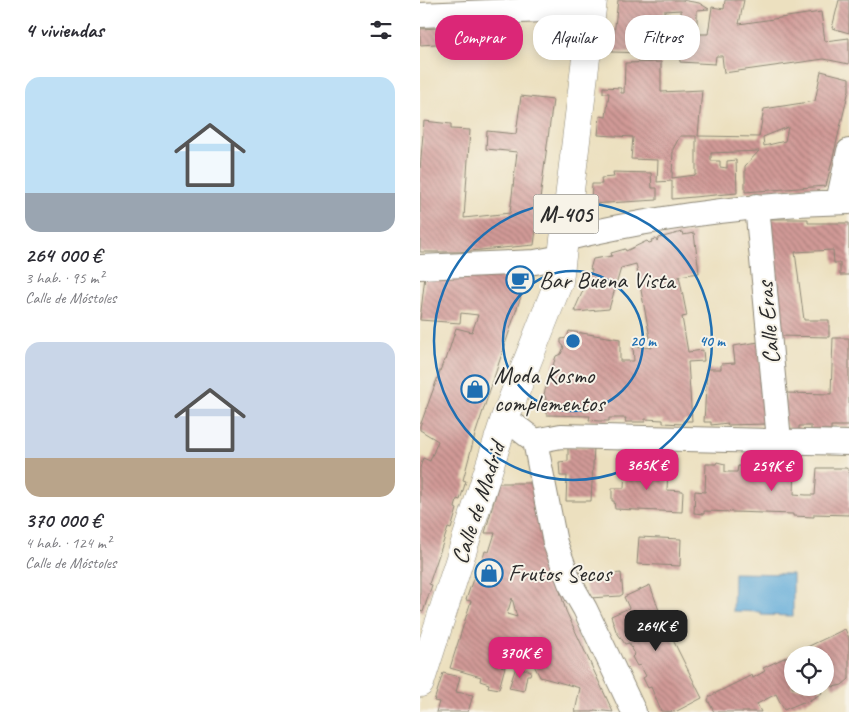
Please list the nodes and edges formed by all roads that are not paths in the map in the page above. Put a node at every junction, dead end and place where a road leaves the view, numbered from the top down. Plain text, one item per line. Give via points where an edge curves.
1 (592, 4) edge
2 (420, 15) edge
3 (849, 151) edge
4 (844, 202) edge
5 (758, 206) junction
6 (563, 248) junction
7 (420, 267) edge
8 (505, 418) junction
9 (779, 440) junction
10 (535, 441) junction
11 (849, 443) edge
12 (420, 683) edge
13 (634, 712) edge

1 - 2 street
1 - 6 main road, Calle de Madrid / M-405
3 - 4 street
4 - 5 street
5 - 6 street via 685,215
5 - 9 street, Calle Eras
6 - 7 street via 535,262
6 - 8 main road, Calle de Madrid / M-405 via 559,281
8 - 10 street
8 - 12 main road, Calle de Madrid / M-405
9 - 10 street via 561,436
9 - 11 street
10 - 13 street via 555,543 567,575

